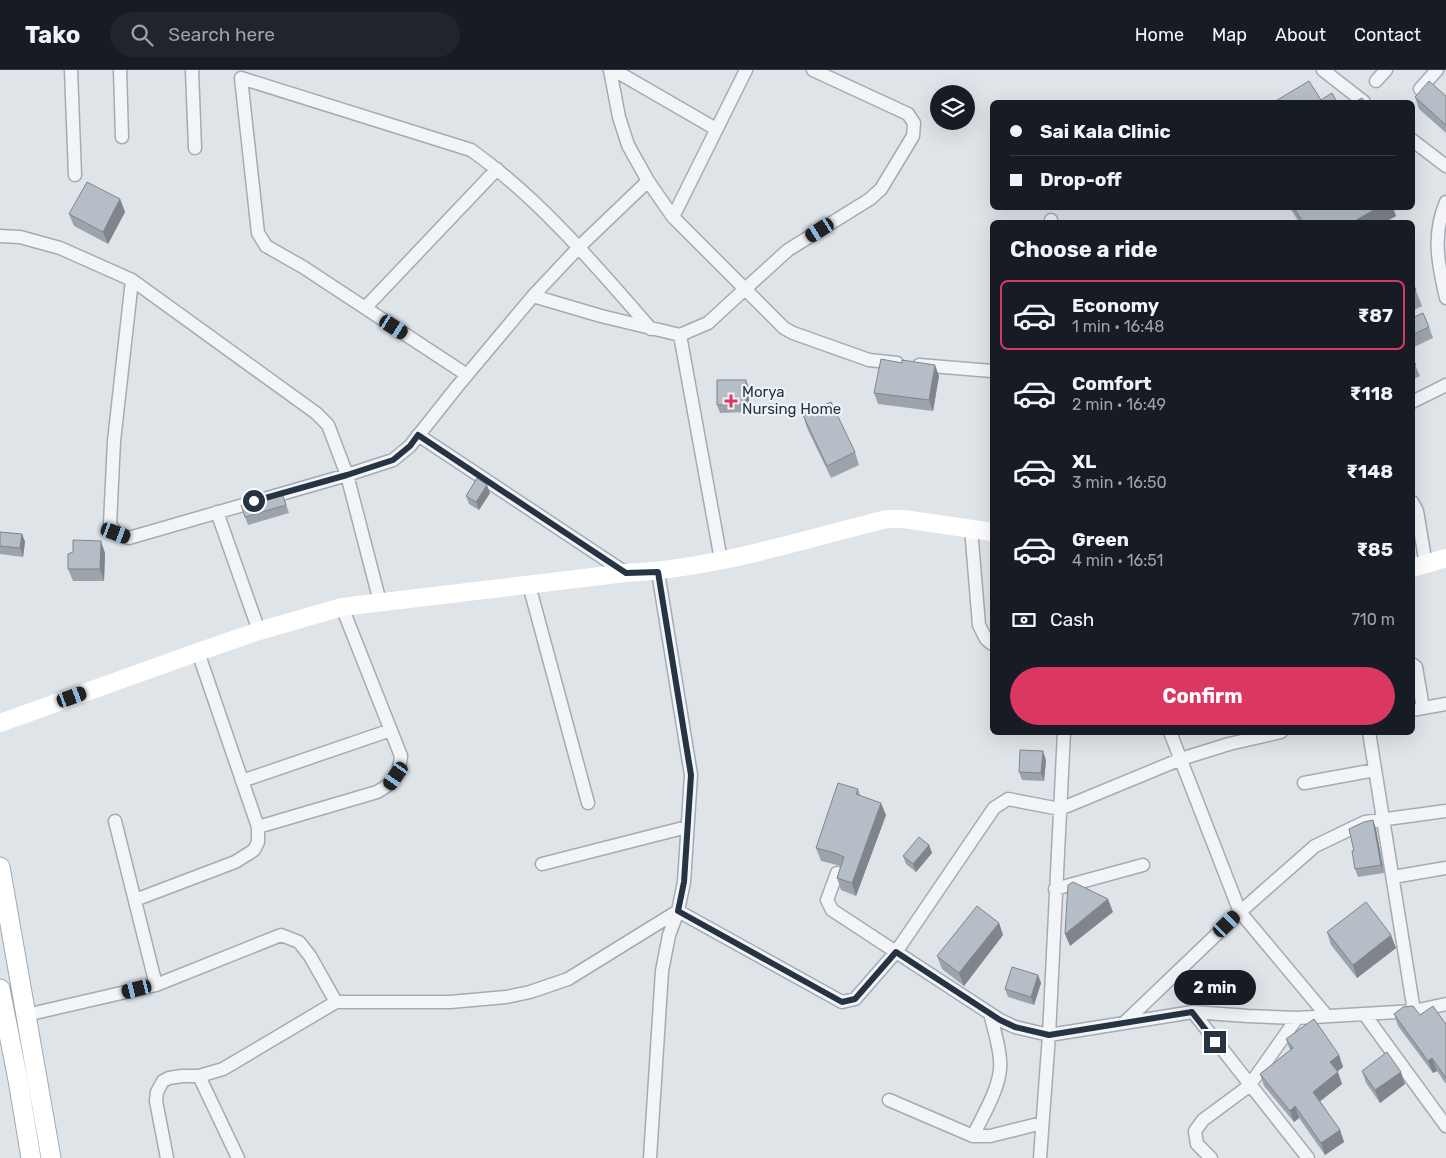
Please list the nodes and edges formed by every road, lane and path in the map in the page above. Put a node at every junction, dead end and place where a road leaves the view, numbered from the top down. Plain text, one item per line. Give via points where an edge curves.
1 (70, 70) edge
2 (120, 70) edge
3 (192, 70) edge
4 (610, 70) edge
5 (614, 70) edge
6 (746, 70) edge
7 (812, 70) edge
8 (1386, 70) edge
9 (1437, 70) edge
10 (1328, 72) edge
11 (240, 74) edge
12 (1376, 81) dead end
13 (1420, 89) edge
14 (1362, 100) edge
15 (716, 129) junction
16 (122, 137) dead end
17 (1415, 142) edge
18 (195, 148) dead end
19 (1446, 166) edge
20 (497, 169) junction
21 (75, 175) dead end
22 (648, 180) junction
23 (1446, 202) edge
24 (673, 217) junction
25 (0, 236) edge
26 (579, 247) junction
27 (132, 280) junction
28 (1444, 284) edge
29 (745, 289) junction
30 (533, 296) junction
31 (1446, 298) edge
32 (365, 308) junction
33 (651, 329) junction
34 (680, 334) junction
35 (990, 371) edge
36 (467, 375) junction
37 (1446, 385) edge
38 (1415, 400) edge
39 (418, 435) junction
40 (347, 475) junction
41 (1415, 507) edge
42 (217, 512) junction
43 (972, 528) junction
44 (990, 532) edge
45 (1446, 558) edge
46 (721, 560) junction
47 (1419, 566) edge
48 (658, 572) junction
49 (626, 573) junction
50 (529, 585) junction
51 (380, 602) junction
52 (342, 607) junction
53 (259, 631) junction
54 (990, 642) edge
55 (198, 652) junction
56 (1415, 666) edge
57 (1446, 704) edge
58 (1418, 709) edge
59 (0, 722) edge
60 (390, 730) junction
61 (1064, 735) edge
62 (1171, 735) edge
63 (1268, 735) edge
64 (1369, 735) edge
65 (1180, 759) junction
66 (1375, 770) junction
67 (242, 781) junction
68 (1304, 783) dead end
69 (588, 803) dead end
70 (1060, 809) junction
71 (1446, 811) edge
72 (1383, 819) junction
73 (115, 821) dead end
74 (258, 827) junction
75 (687, 827) junction
76 (542, 864) dead end
77 (1143, 865) dead end
78 (0, 867) edge
79 (1446, 868) edge
80 (837, 873) edge
81 (1393, 877) junction
82 (1055, 889) junction
83 (135, 900) junction
84 (678, 911) junction
85 (1240, 912) junction
86 (896, 952) junction
87 (8, 961) edge
88 (156, 984) junction
89 (0, 989) edge
90 (336, 1002) junction
91 (1446, 1004) edge
92 (1414, 1011) junction
93 (1192, 1012) junction
94 (990, 1014) junction
95 (26, 1015) junction
96 (1365, 1015) junction
97 (1327, 1016) junction
98 (1297, 1018) junction
99 (1124, 1023) junction
100 (1049, 1035) junction
101 (199, 1076) junction
102 (1249, 1086) junction
103 (889, 1100) dead end
104 (1042, 1123) junction
105 (1446, 1126) edge
106 (973, 1136) junction
107 (31, 1158) edge
108 (51, 1158) edge
109 (167, 1158) edge
110 (238, 1158) edge
111 (650, 1158) edge
112 (1040, 1158) edge
113 (1211, 1158) edge
114 (1308, 1158) edge

1 - 21 street
2 - 16 street
3 - 18 street
4 - 22 street via 628,145
5 - 15 street
6 - 15 street
7 - 29 street via 908,114 914,123 912,136 881,189 788,250
8 - 12 street
9 - 13 street
10 - 14 street
11 - 20 street via 471,150
11 - 32 street via 258,233 266,246
15 - 24 street
17 - 19 street
20 - 26 street
20 - 32 street
22 - 24 street
22 - 26 street
23 - 28 street via 1437,229
24 - 29 street
25 - 27 street via 20,237 60,248
26 - 30 street
26 - 33 street
27 - 40 street via 316,413 328,425
27 - 42 street via 114,441 110,524 116,533 129,538
28 - 31 street
29 - 34 street via 708,323
29 - 35 street via 784,328 869,360
30 - 33 street
30 - 36 street
32 - 36 street
33 - 34 street
34 - 46 street
36 - 39 street
37 - 38 street
39 - 40 street via 393,460
39 - 49 street
40 - 42 street
40 - 51 street
41 - 47 street
42 - 53 street
43 - 44 main road
43 - 46 main road via 886,519
43 - 54 street via 979,625
45 - 47 main road
46 - 48 main road
48 - 49 main road
48 - 75 street via 691,775
49 - 50 main road
50 - 51 main road
50 - 69 street
51 - 52 main road
52 - 53 main road
52 - 60 street
53 - 55 main road
55 - 59 main road
55 - 67 street
56 - 58 street
57 - 58 street
60 - 67 street
60 - 74 street via 401,756 398,781 377,792
61 - 70 street
62 - 65 street
63 - 65 street
64 - 66 street
65 - 70 street
65 - 85 street
66 - 68 street
66 - 72 street
67 - 74 street
70 - 82 street
70 - 86 street via 1008,799 994,808
71 - 72 street
72 - 81 street
72 - 85 street via 1365,822 1315,846
73 - 83 street
74 - 83 street via 258,842 254,850 235,862
75 - 76 street
75 - 84 street via 684,882
77 - 82 street
78 - 87 main road
79 - 81 street
80 - 86 street via 827,900 832,910
81 - 92 street
82 - 100 street
83 - 88 street
84 - 86 street via 842,1002 855,999
84 - 90 street via 568,979 530,992 450,1002
84 - 111 street via 669,935 662,971
85 - 97 street
85 - 99 street
86 - 94 street
87 - 95 main road
88 - 90 street via 281,935 299,942
88 - 95 street
89 - 107 main road
90 - 101 street via 223,1069
91 - 92 street
92 - 96 street
93 - 98 street
93 - 99 street
93 - 102 street
94 - 100 street via 1015,1027
94 - 106 street via 1000,1074
95 - 108 main road
96 - 97 street
96 - 105 street
97 - 98 street
98 - 102 street
99 - 100 street
100 - 104 street
101 - 109 street via 169,1078 157,1092
101 - 110 street
102 - 113 street via 1203,1120 1195,1131 1197,1144
102 - 114 street
103 - 106 street
104 - 106 street via 990,1136
104 - 112 street

